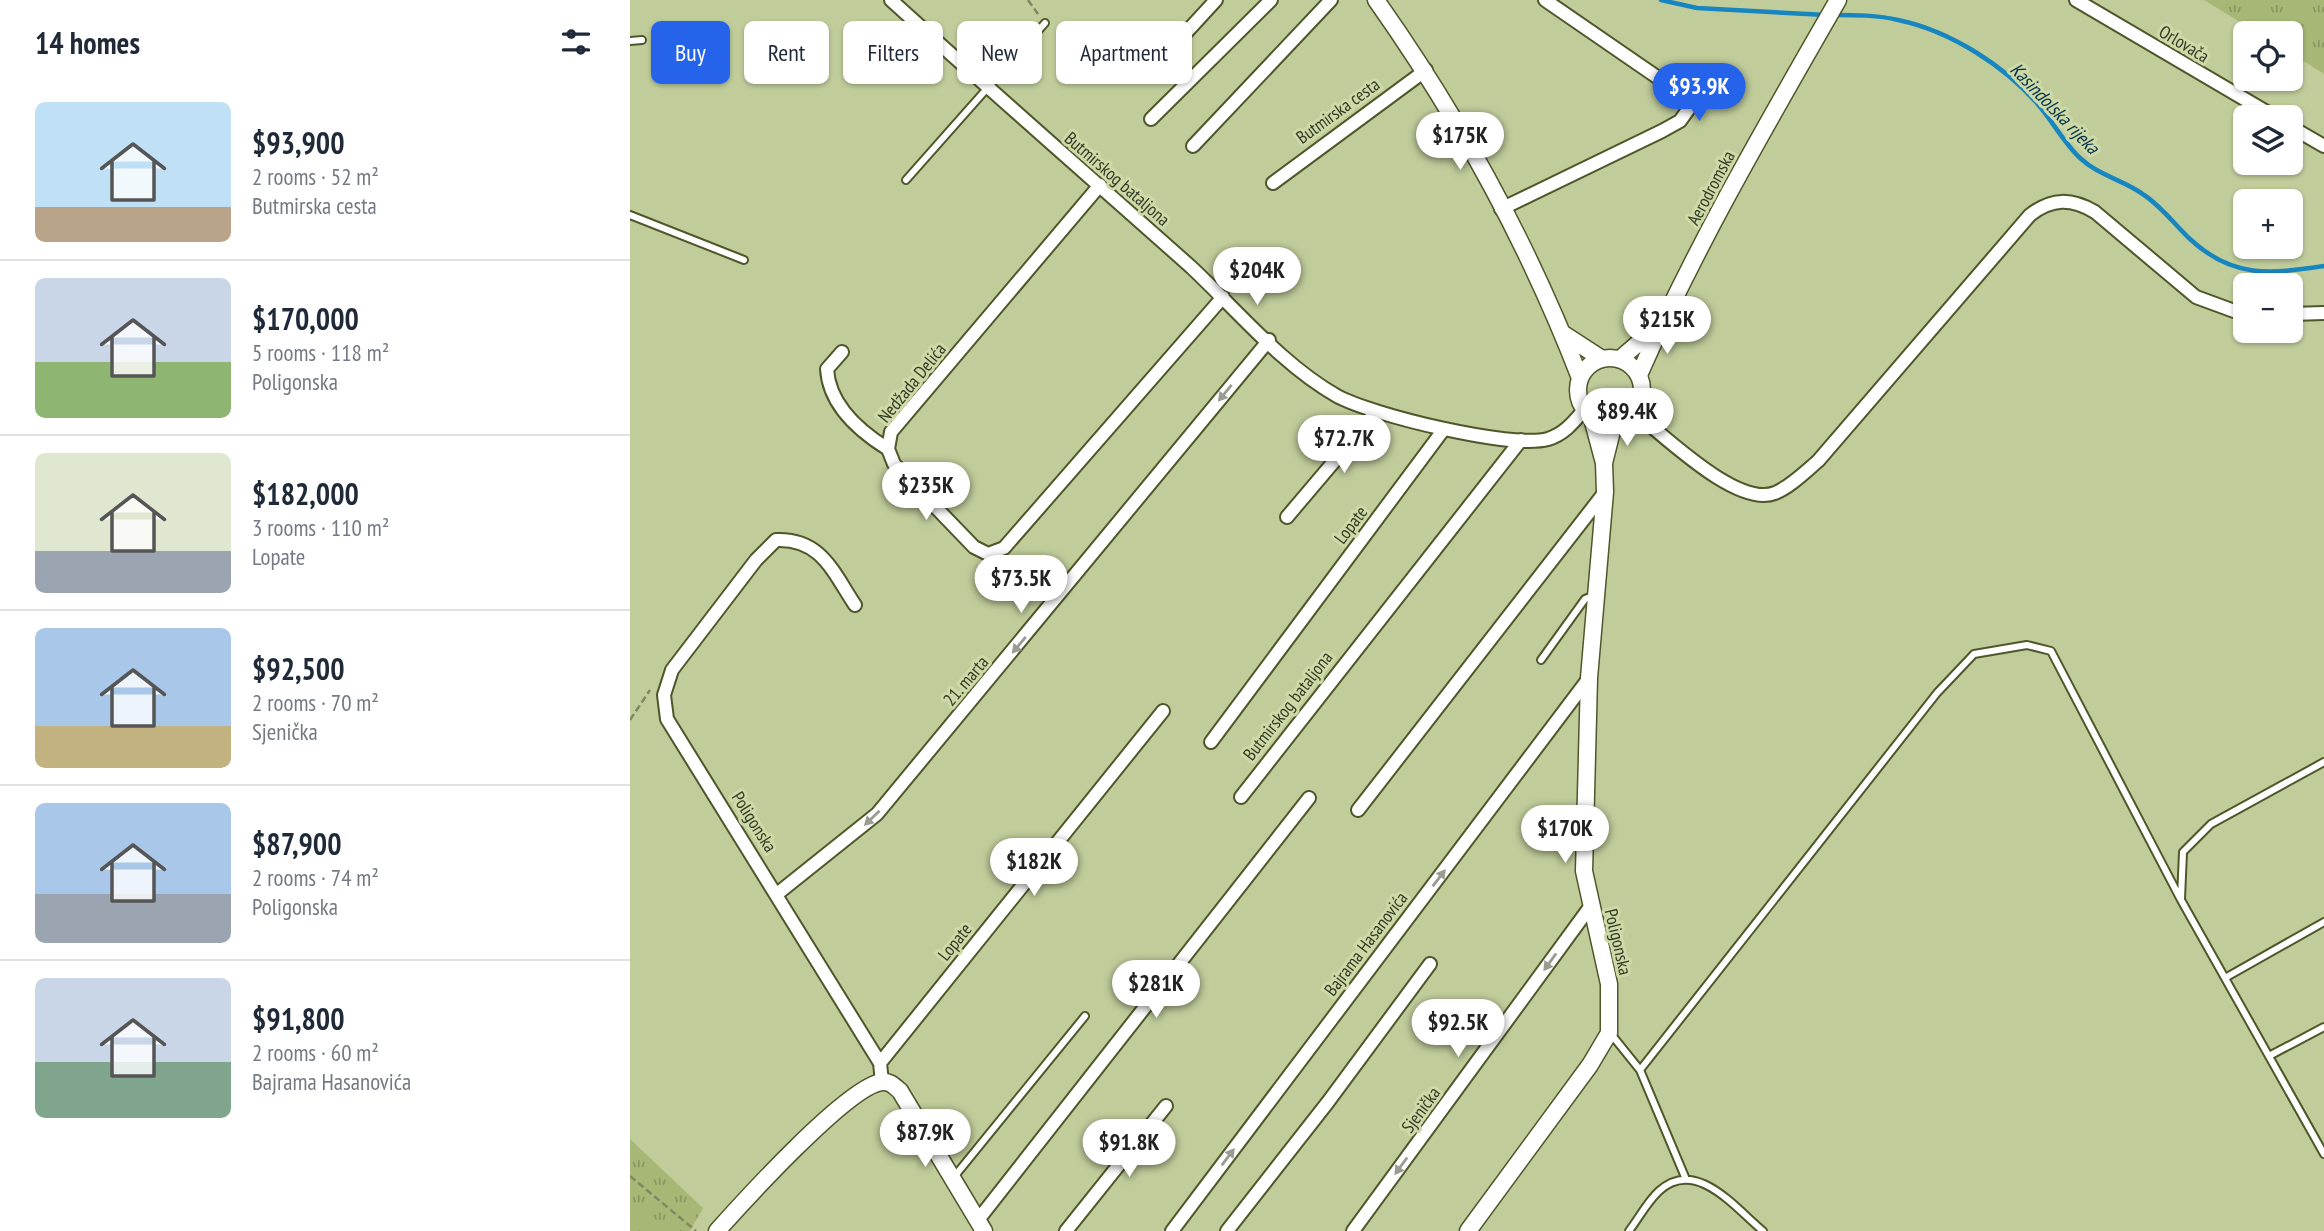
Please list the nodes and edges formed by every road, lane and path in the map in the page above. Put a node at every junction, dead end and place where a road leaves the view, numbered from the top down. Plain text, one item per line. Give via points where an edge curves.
1 (891, 0) edge
2 (1028, 0) edge
3 (1216, 0) edge
4 (1271, 0) edge
5 (1331, 0) edge
6 (1376, 0) edge
7 (1545, 0) edge
8 (2076, 0) edge
9 (1836, 4) edge
10 (1045, 23) joint
11 (1192, 27) edge
12 (642, 40) dead end
13 (630, 41) edge
14 (1426, 70) junction
15 (986, 87) junction
16 (2255, 105) edge
17 (1152, 119) dead end
18 (2303, 134) edge
19 (1193, 146) dead end
20 (2324, 146) edge
21 (906, 180) dead end
22 (1273, 183) dead end
23 (1100, 185) junction
24 (1501, 209) junction
25 (630, 215) edge
26 (744, 260) dead end
27 (1223, 297) junction
28 (2233, 311) edge
29 (2324, 313) edge
30 (2303, 314) edge
31 (1662, 323) junction
32 (1562, 332) junction
33 (1269, 340) junction
34 (842, 352) dead end
35 (1602, 359) junction
36 (1620, 359) junction
37 (1639, 375) junction
38 (1580, 378) junction
39 (1376, 412) junction
40 (1634, 412) junction
41 (1588, 414) junction
42 (1614, 423) junction
43 (1444, 429) junction
44 (1521, 440) junction
45 (888, 449) junction
46 (1604, 463) junction
47 (1605, 492) junction
48 (1287, 517) dead end
49 (1596, 594) junction
50 (855, 605) dead end
51 (1542, 660) dead end
52 (1589, 678) junction
53 (650, 690) dead end
54 (1163, 711) dead end
55 (630, 720) edge
56 (1211, 742) dead end
57 (2324, 762) edge
58 (1241, 797) dead end
59 (1309, 798) dead end
60 (1358, 810) dead end
61 (777, 894) junction
62 (2181, 900) junction
63 (1590, 907) junction
64 (2324, 922) edge
65 (1430, 964) dead end
66 (2225, 978) junction
67 (1085, 1016) dead end
68 (2324, 1027) edge
69 (1609, 1033) junction
70 (2269, 1056) junction
71 (880, 1063) junction
72 (1640, 1069) junction
73 (882, 1082) junction
74 (1166, 1106) dead end
75 (2324, 1154) edge
76 (630, 1176) edge
77 (1685, 1177) junction
78 (953, 1178) junction
79 (981, 1226) edge
80 (695, 1231) edge
81 (717, 1231) edge
82 (1066, 1231) edge
83 (1172, 1231) edge
84 (1227, 1231) edge
85 (1353, 1231) edge
86 (1468, 1231) edge
87 (1629, 1231) edge
88 (1763, 1231) edge

1 - 15 street, Butmirskog bataljona
2 - 10 path
3 - 11 street
4 - 17 street
5 - 19 street
6 - 14 street
7 - 24 street via 1686,97 1690,107 1680,121 1662,131
8 - 16 street, Orlovača
9 - 31 street, Aerodromska
10 - 15 lane
12 - 13 lane
14 - 22 street, Butmirska cesta
14 - 24 street
15 - 21 lane
15 - 23 street, Butmirskog bataljona
18 - 20 street
23 - 27 street, Butmirskog bataljona
23 - 45 street, Nedžada Delića via 891,432
24 - 32 street
25 - 26 lane
27 - 33 street, Butmirskog bataljona
27 - 45 street, Nedžada Delića via 1004,548 988,554 974,547 894,464
28 - 40 street via 2196,297 2095,212 2081,204 2054,201 2030,215 1818,461 1775,493 1747,494 1726,484
29 - 30 street
31 - 36 street, Aerodromska
31 - 37 street, Aerodromska
32 - 35 street
32 - 38 street
33 - 39 street, Butmirskog bataljona via 1309,378
33 -> 61 street, 21. marta via 877,814
34 - 45 street via 827,369 828,389 862,433
35 - 36 street
35 - 38 street
36 - 37 street
37 - 40 street via 1643,391
38 - 41 street via 1577,389
39 - 43 street, Butmirskog bataljona
39 - 48 street
40 - 42 street
41 - 42 street
41 - 44 street, Butmirskog bataljona via 1558,435
41 - 46 street, Poligonska
42 - 46 street, Poligonska
43 - 44 street, Butmirskog bataljona
43 - 56 street, Lopate
44 - 58 street, Butmirskog bataljona
46 - 47 street, Poligonska
47 - 49 street, Poligonska
47 - 60 street
49 - 51 lane via 1585,599
49 - 52 street, Poligonska
50 - 61 street, Poligonska via 818,551 796,539 776,540 672,670 664,695 667,719
52 - 63 street, Poligonska via 1584,871
83 -> 52 street, Bajrama Hasanovića
53 - 55 path
54 - 71 street, Lopate
57 - 62 lane via 2211,824 2183,852
59 - 79 street
61 - 71 street, Poligonska
62 - 66 lane
62 - 72 lane via 2051,651 2027,645 1974,654 1937,693
63 - 69 street, Poligonska via 1609,984
63 -> 85 street, Sjenička
64 - 66 lane
65 - 84 street
66 - 70 lane
67 - 78 lane
68 - 70 lane
69 - 72 lane
69 - 86 street
70 - 75 lane
71 - 73 street, Poligonska
72 - 77 lane
73 - 78 street via 900,1091
73 - 81 street via 855,1095 761,1181
74 - 82 street
76 - 80 path
77 - 87 lane via 1660,1190
77 - 88 lane via 1703,1181
78 - 79 street

